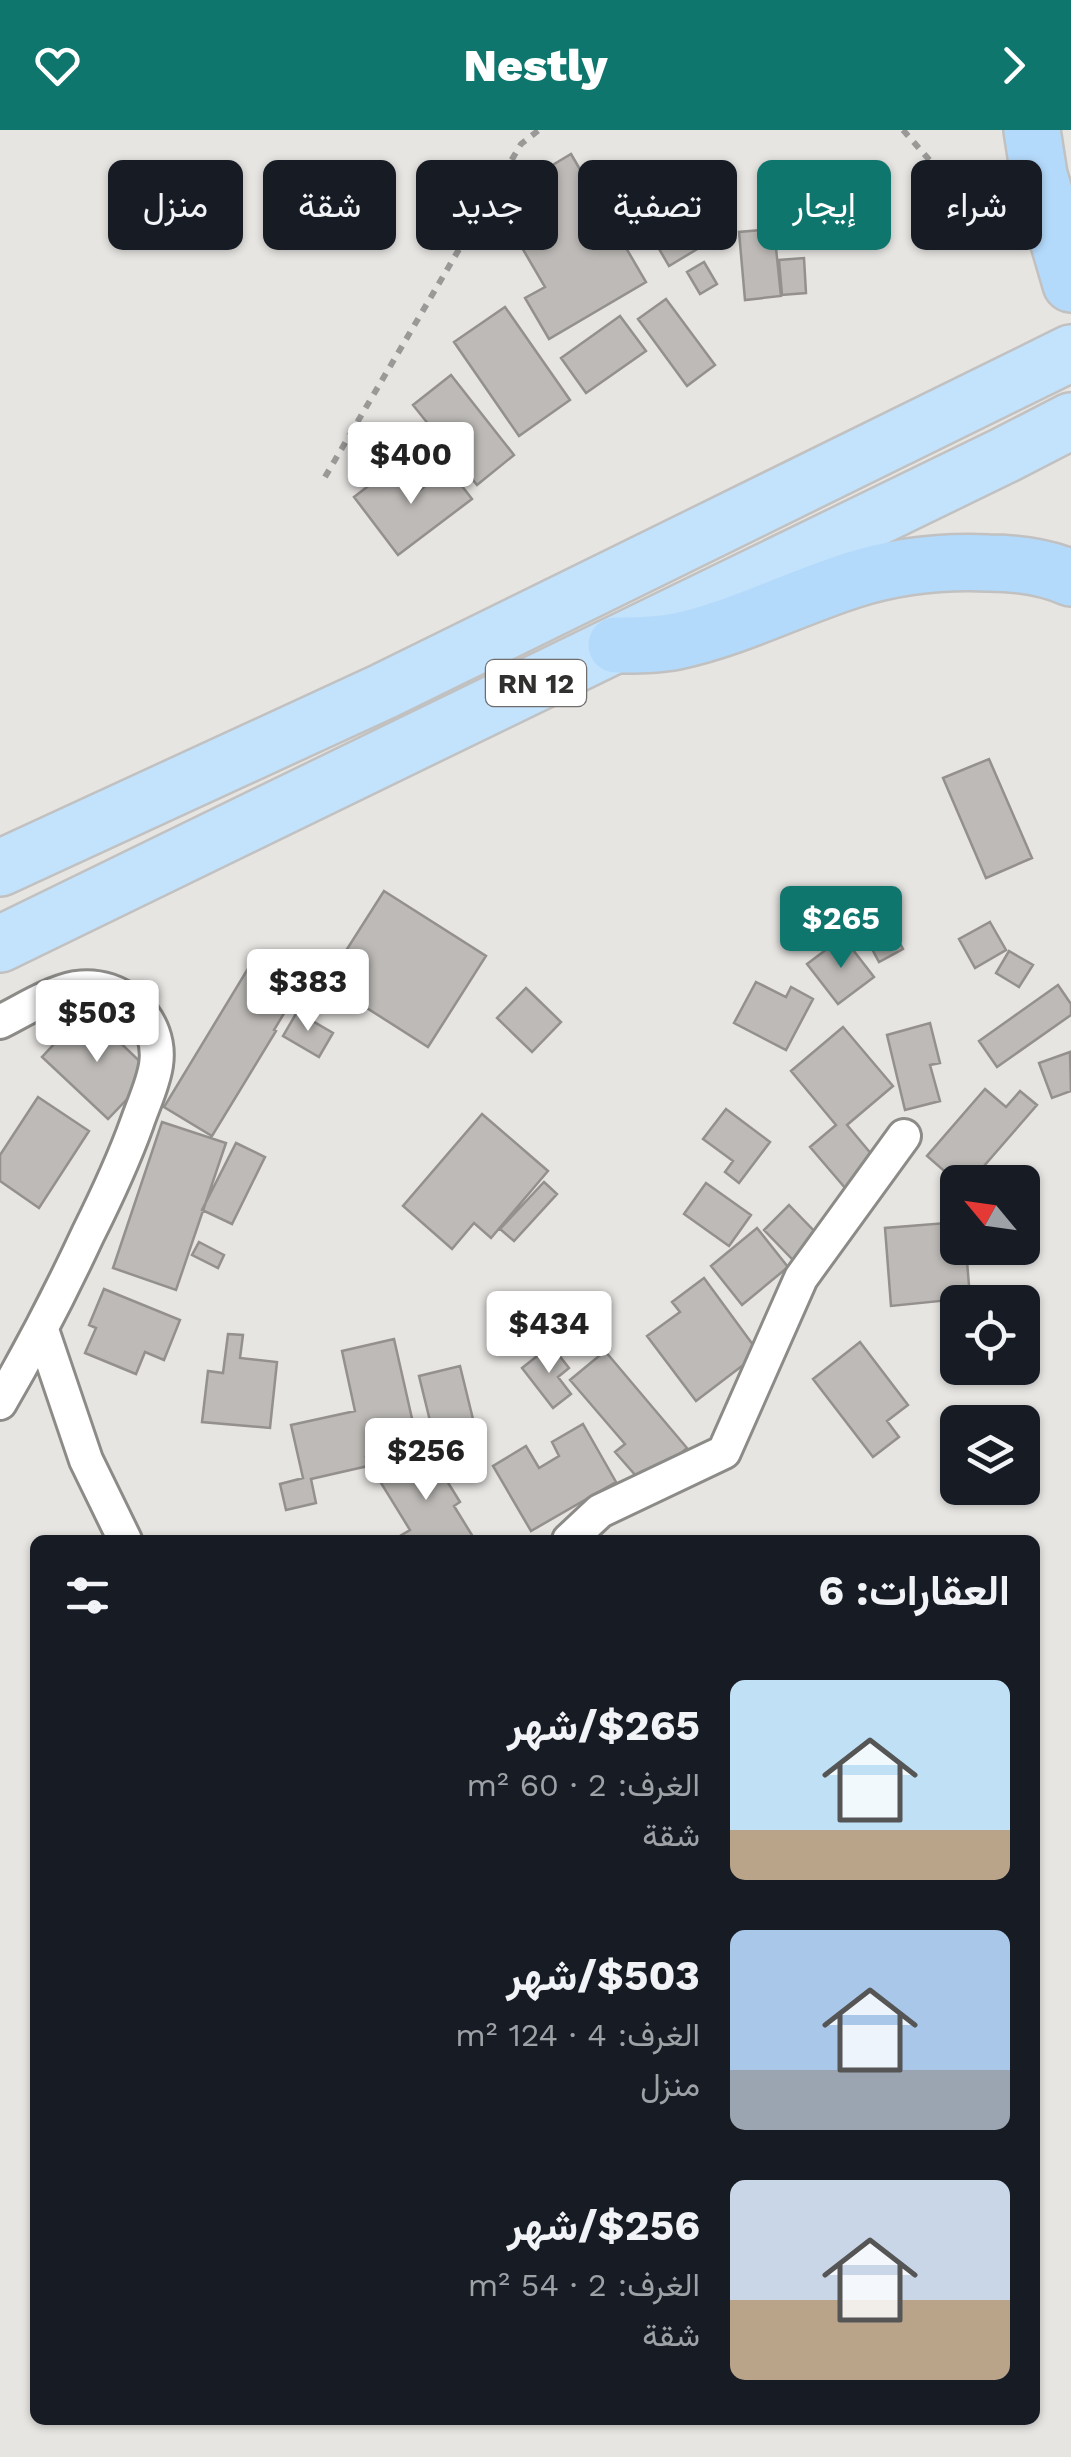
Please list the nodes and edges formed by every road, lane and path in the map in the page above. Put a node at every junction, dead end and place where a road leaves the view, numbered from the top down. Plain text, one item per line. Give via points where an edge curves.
1 (539, 130) edge
2 (903, 130) edge
3 (1032, 130) edge
4 (1052, 216) junction
5 (1069, 278) edge
6 (1071, 353) edge
7 (1071, 421) edge
8 (325, 477) dead end
9 (1071, 578) edge
10 (616, 645) junction
11 (0, 868) edge
12 (0, 944) edge
13 (0, 1022) edge
14 (904, 1136) dead end
15 (42, 1330) junction
16 (0, 1403) edge
17 (123, 1535) edge
18 (575, 1535) edge

1 - 8 path via 521,144
2 - 4 path via 969,205
3 - 4 highway
4 - 5 highway
6 - 11 highway via 384,691
7 - 10 highway, RN 12
9 - 10 highway via 1003,563 926,564 852,580 702,635
10 - 12 highway, RN 12
13 - 15 street via 62,992 110,990 138,1008 157,1053 124,1160
14 - 18 street via 801,1278 724,1452 600,1512
15 - 16 street
15 - 17 street via 86,1460

